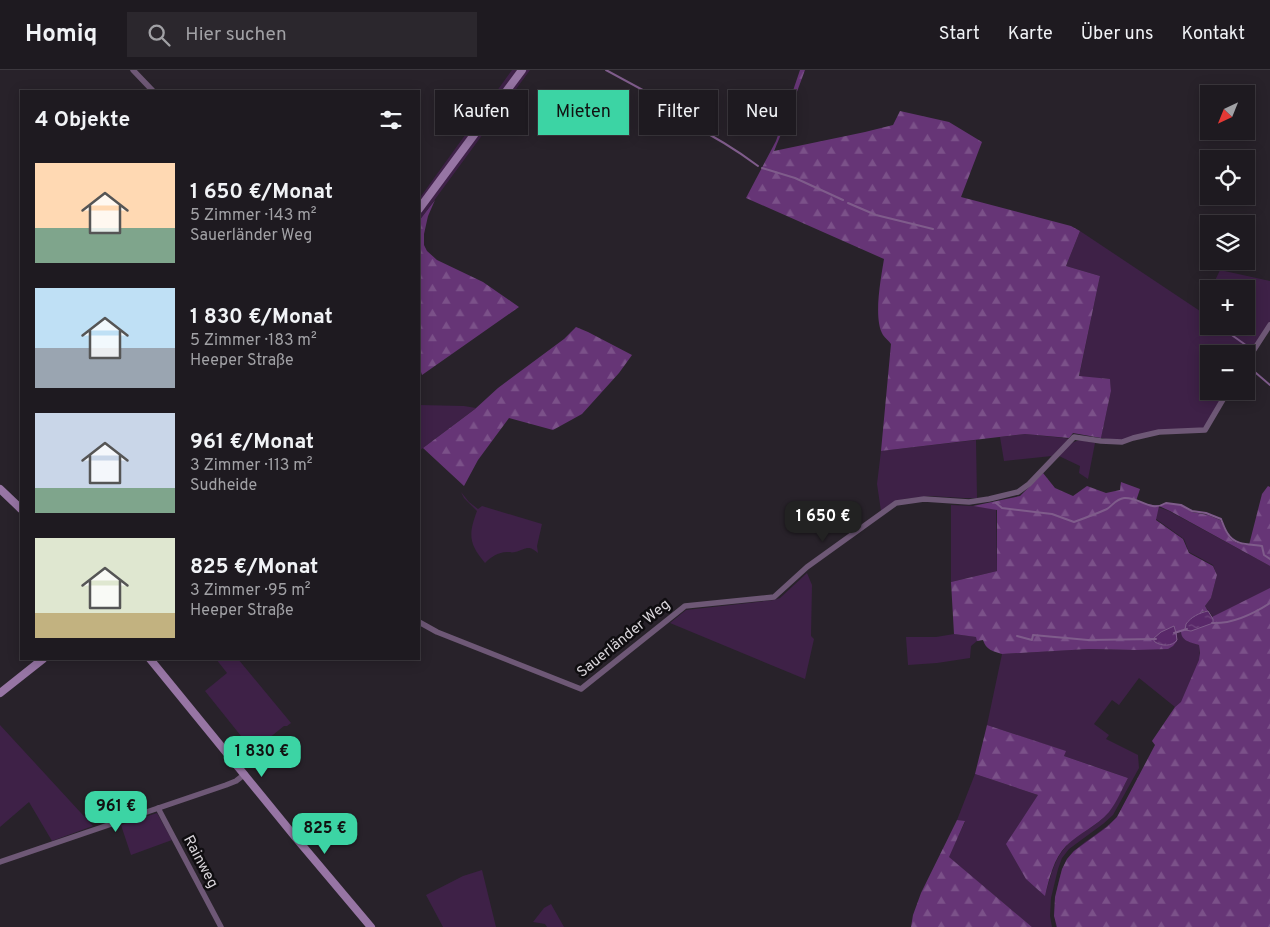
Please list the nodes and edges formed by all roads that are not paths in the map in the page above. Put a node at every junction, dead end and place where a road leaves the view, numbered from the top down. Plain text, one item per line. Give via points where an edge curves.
1 (522, 70) edge
2 (136, 71) edge
3 (151, 90) edge
4 (420, 208) edge
5 (1270, 326) edge
6 (1255, 348) edge
7 (1223, 400) edge
8 (0, 489) edge
9 (20, 508) edge
10 (420, 623) edge
11 (41, 660) edge
12 (151, 660) edge
13 (0, 693) edge
14 (245, 774) junction
15 (158, 808) junction
16 (0, 862) edge
17 (222, 927) edge
18 (371, 927) edge

1 - 4 street
2 - 3 street
5 - 6 street
7 - 10 street, Sauerländer Weg via 1205,430 1159,432 1122,442 1074,437 1018,492 969,502 924,499 896,503 807,567 774,597 685,606 581,689
8 - 9 street
11 - 13 street
12 - 14 street
14 - 15 street via 226,785
14 - 18 street
15 - 16 street
15 - 17 street, Rainweg

